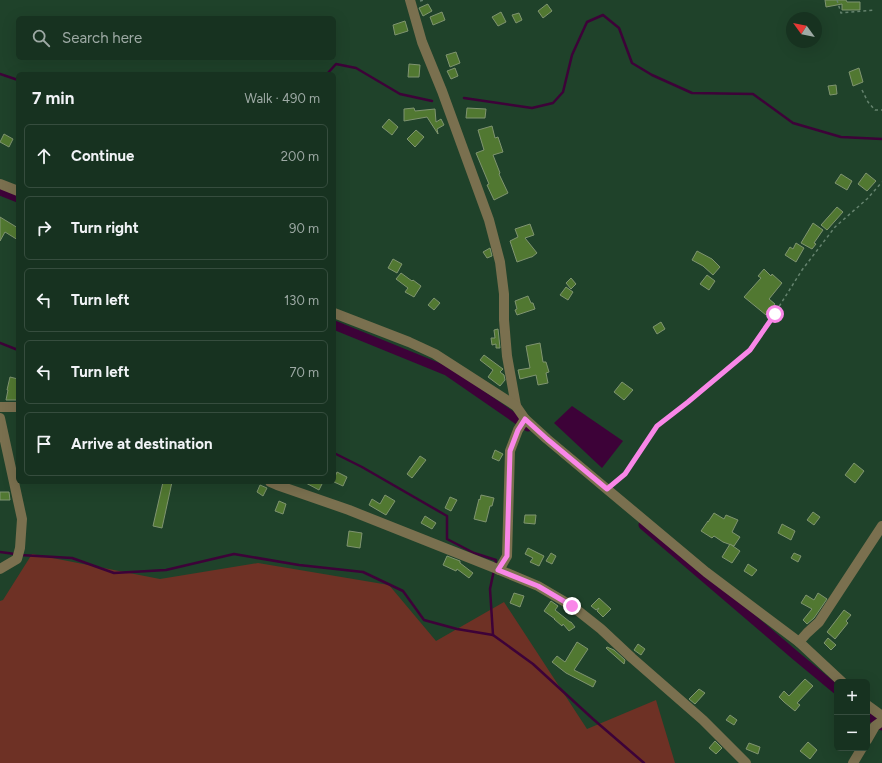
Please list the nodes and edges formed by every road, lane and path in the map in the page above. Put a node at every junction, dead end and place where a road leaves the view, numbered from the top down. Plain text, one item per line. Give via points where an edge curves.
1 (410, 0) edge
2 (836, 0) edge
3 (874, 10) dead end
4 (862, 90) dead end
5 (882, 110) edge
6 (882, 182) edge
7 (0, 184) edge
8 (16, 190) edge
9 (336, 314) edge
10 (516, 406) junction
11 (0, 407) edge
12 (16, 407) edge
13 (0, 418) edge
14 (525, 419) junction
15 (274, 484) edge
16 (607, 489) junction
17 (882, 526) edge
18 (0, 569) edge
19 (498, 570) junction
20 (799, 642) junction
21 (839, 679) edge
22 (870, 707) edge
23 (882, 716) edge
24 (879, 724) edge
25 (870, 736) edge
26 (860, 751) edge
27 (746, 763) edge
28 (853, 763) edge

1 - 10 street via 422,42 489,220 500,262 507,356
2 - 3 path via 841,13
4 - 5 path via 875,110
6 - 16 path via 835,227 802,270 750,350 657,426 625,474
7 - 8 street
9 - 10 street via 435,354
10 - 14 street
11 - 12 street
13 - 18 street via 22,519 17,559
14 - 16 street
14 - 19 street via 510,451 507,556
15 - 19 street via 349,510
16 - 20 street via 706,572
17 - 20 street via 819,622
19 - 27 street via 538,586 572,606 703,720
20 - 21 street
22 - 23 street
24 - 25 street
26 - 28 street

